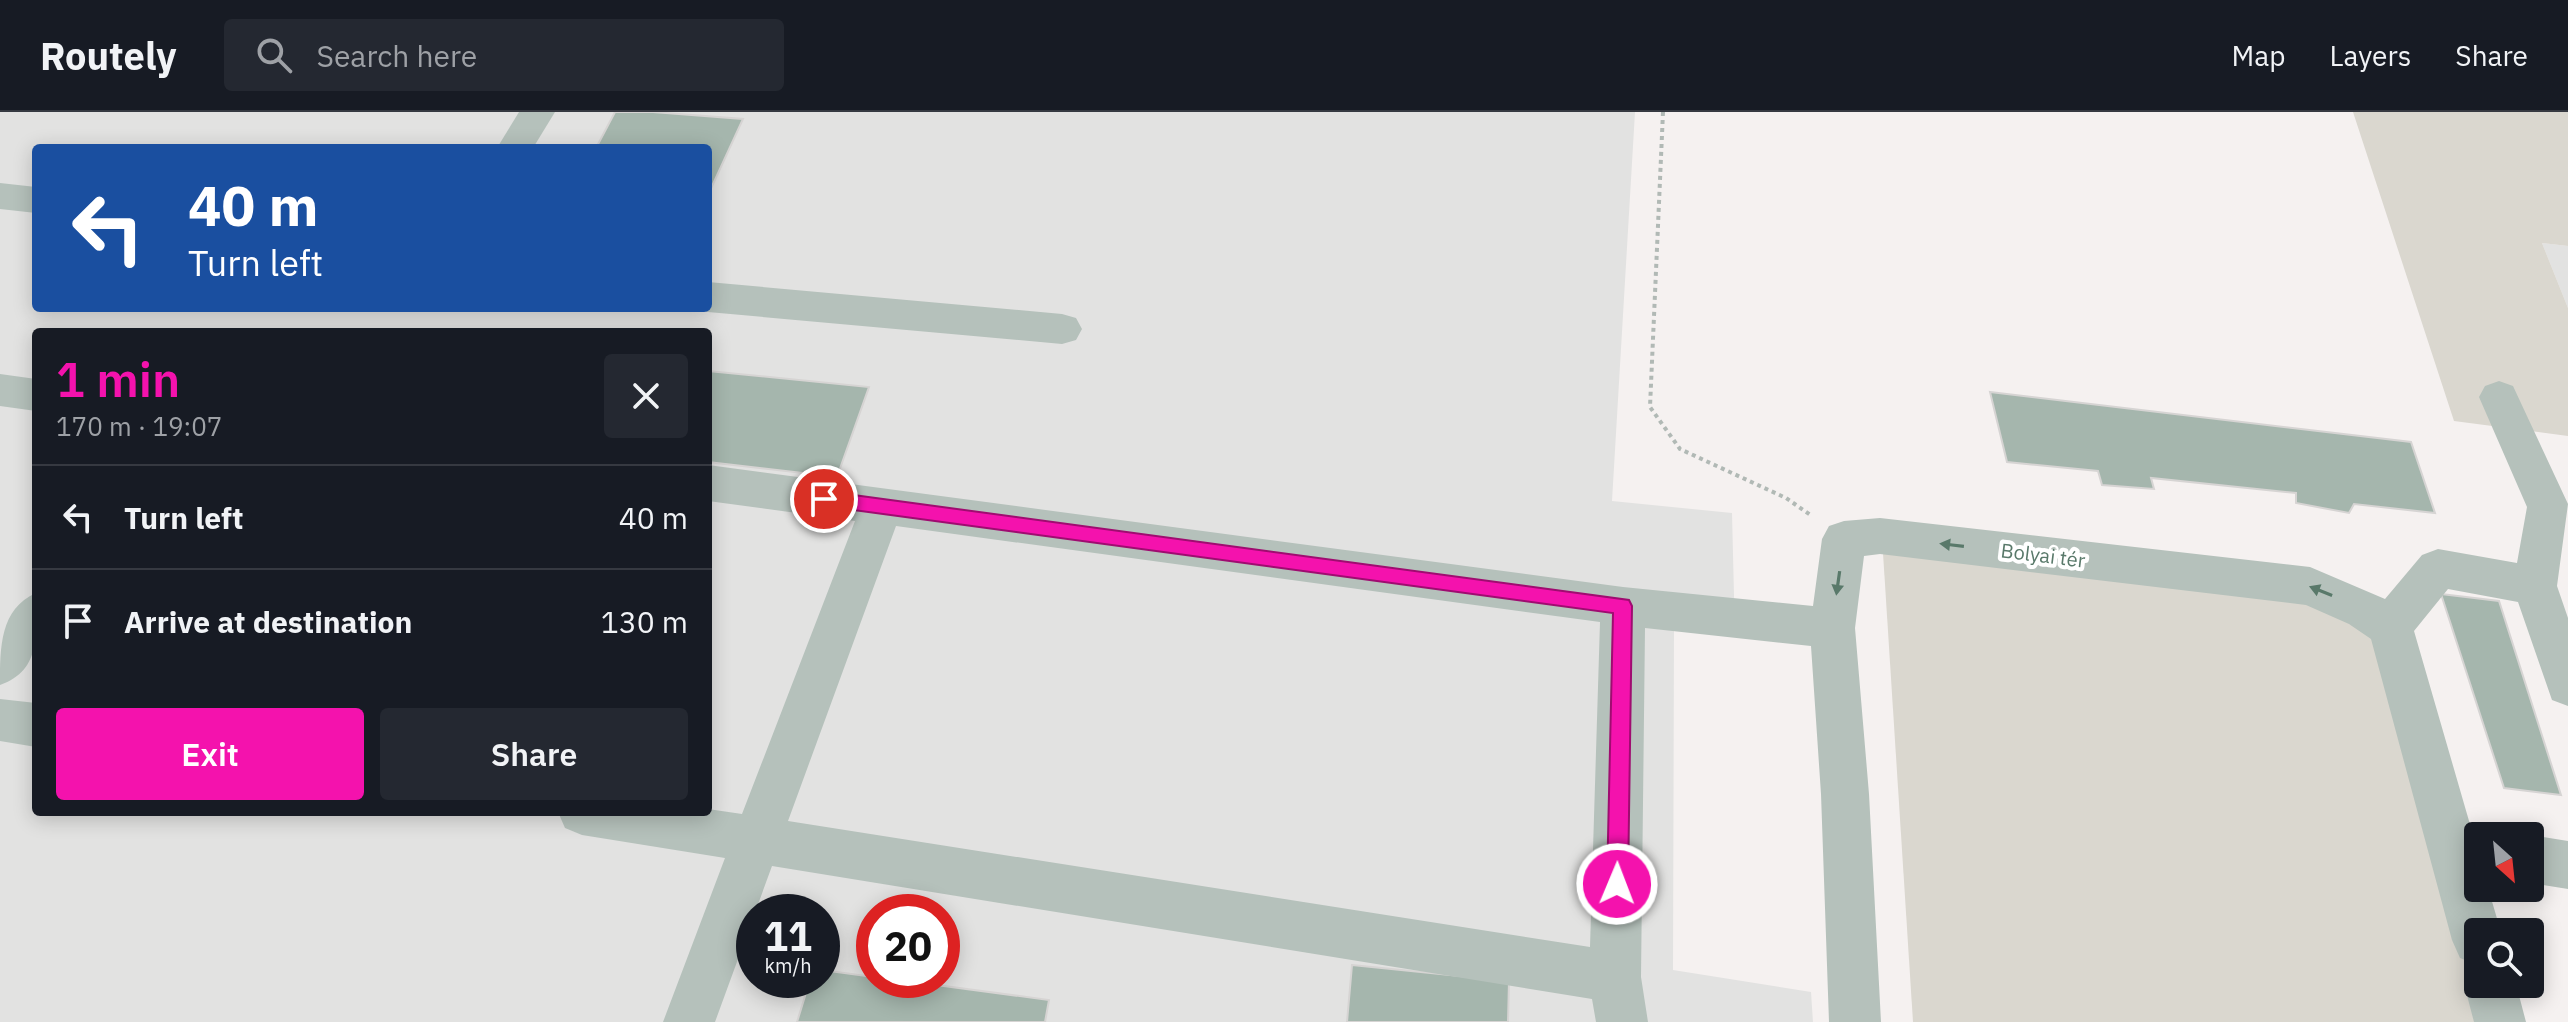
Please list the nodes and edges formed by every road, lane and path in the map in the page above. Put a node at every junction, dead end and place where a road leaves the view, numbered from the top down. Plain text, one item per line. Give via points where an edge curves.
1 (537, 112) edge
2 (1663, 112) edge
3 (517, 144) edge
4 (0, 196) edge
5 (32, 200) edge
6 (712, 297) edge
7 (1062, 329) dead end
8 (0, 390) edge
9 (32, 394) edge
10 (2499, 397) dead end
11 (712, 484) edge
12 (882, 506) junction
13 (1844, 539) junction
14 (2535, 586) junction
15 (1623, 606) junction
16 (32, 619) edge
17 (2390, 627) junction
18 (1832, 628) junction
19 (0, 665) edge
20 (2567, 679) edge
21 (0, 720) edge
22 (32, 724) edge
23 (607, 816) edge
24 (758, 840) junction
25 (2464, 844) edge
26 (2544, 861) edge
27 (2568, 865) edge
28 (2494, 998) edge
29 (1618, 999) edge
30 (689, 1022) edge
31 (1855, 1022) edge
32 (2500, 1022) edge

1 - 3 street
2 - 13 path via 1650,407 1680,449 1786,498
4 - 5 street
6 - 7 street
8 - 9 street
10 - 14 street via 2548,507
11 - 12 street
12 - 15 street
12 - 24 street
17 -> 13 street, Bolyai tér via 2310,586 1880,536
13 -> 18 street
14 - 17 street via 2438,568
14 - 20 street
15 - 18 street
15 - 29 street
16 - 19 street
17 - 25 street
18 - 31 street
21 - 22 street
23 - 24 street
24 - 29 street
24 - 30 street
26 - 27 street
28 - 32 street

